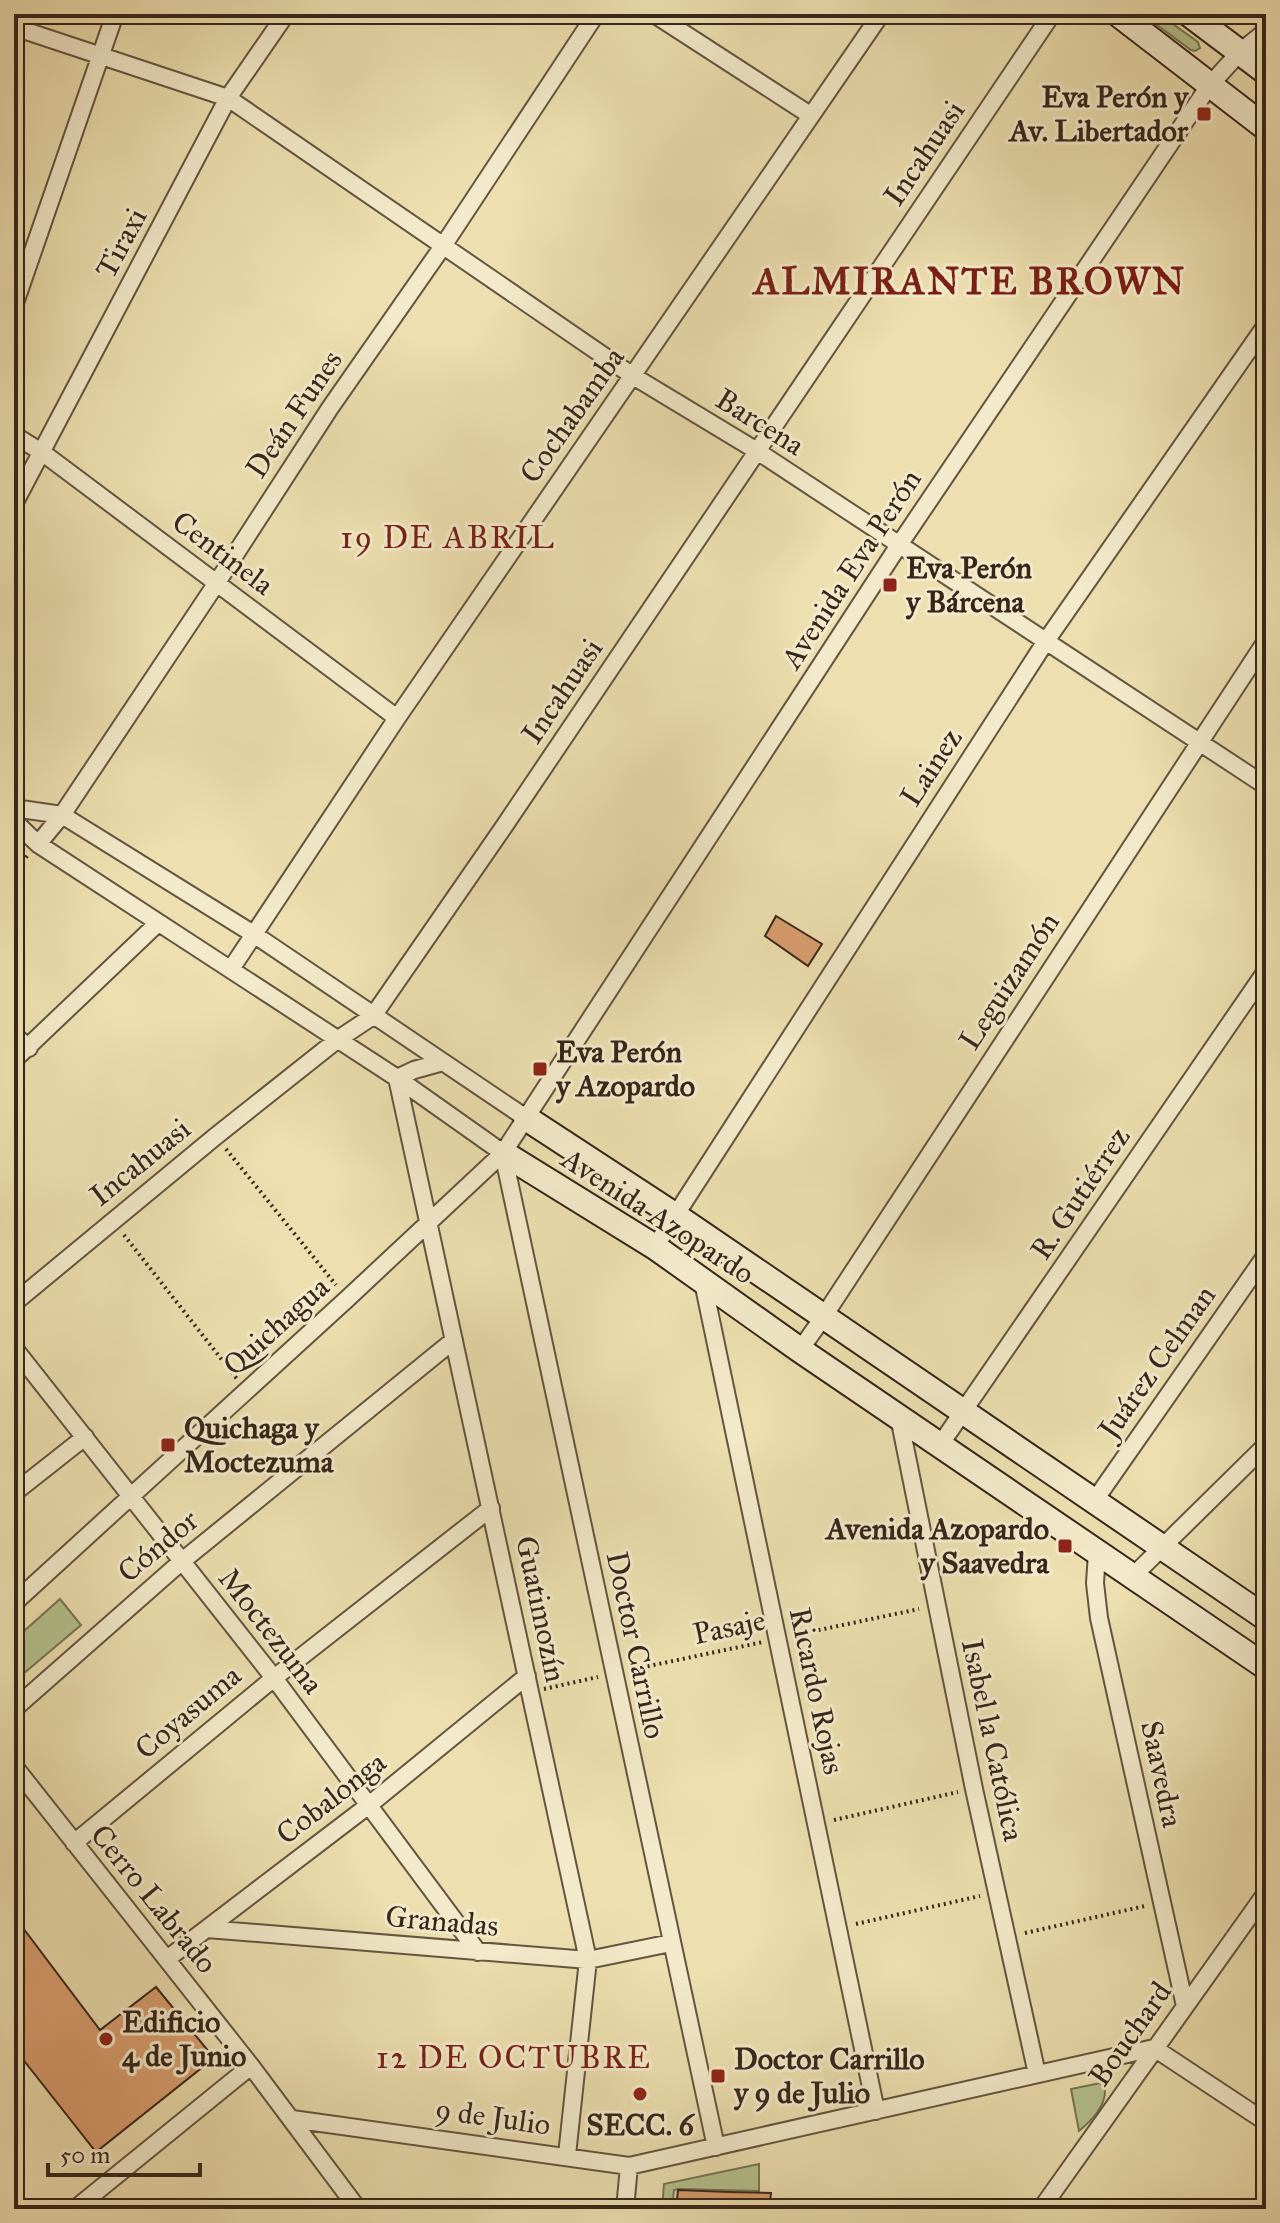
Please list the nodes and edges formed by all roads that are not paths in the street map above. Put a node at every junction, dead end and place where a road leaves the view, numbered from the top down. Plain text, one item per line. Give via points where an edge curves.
1 (115, 14) edge
2 (286, 14) edge
3 (596, 14) edge
4 (654, 14) edge
5 (881, 14) edge
6 (1052, 14) edge
7 (1118, 14) edge
8 (1189, 14) edge
9 (14, 27) edge
10 (1266, 31) edge
11 (1239, 53) junction
12 (102, 56) junction
13 (1266, 72) edge
14 (1209, 86) junction
15 (228, 98) junction
16 (810, 115) junction
17 (1266, 128) edge
18 (443, 246) junction
19 (14, 306) edge
20 (1266, 325) edge
21 (633, 376) junction
22 (14, 435) edge
23 (757, 451) junction
24 (43, 453) junction
25 (14, 504) edge
26 (899, 545) junction
27 (216, 584) junction
28 (1046, 641) junction
29 (1266, 641) edge
30 (397, 718) junction
31 (1199, 741) junction
32 (1266, 786) edge
33 (14, 808) edge
34 (62, 815) junction
35 (14, 821) edge
36 (38, 844) junction
37 (158, 923) junction
38 (255, 935) junction
39 (231, 969) junction
40 (1266, 971) edge
41 (373, 1016) junction
42 (14, 1035) edge
43 (337, 1040) junction
44 (29, 1048) junction
45 (14, 1060) edge
46 (443, 1062) junction
47 (397, 1078) junction
48 (526, 1118) junction
49 (503, 1153) junction
50 (676, 1216) junction
51 (429, 1224) junction
52 (655, 1247) junction
53 (1266, 1255) edge
54 (703, 1282) junction
55 (14, 1303) edge
56 (824, 1316) junction
57 (454, 1340) junction
58 (14, 1348) edge
59 (800, 1350) junction
60 (964, 1411) junction
61 (899, 1417) junction
62 (85, 1437) junction
63 (940, 1445) junction
64 (1266, 1445) edge
65 (14, 1493) edge
66 (132, 1496) junction
67 (1095, 1500) junction
68 (491, 1508) junction
69 (1162, 1548) junction
70 (1097, 1553) junction
71 (181, 1562) junction
72 (1133, 1576) junction
73 (14, 1603) edge
74 (1266, 1618) edge
75 (1266, 1667) edge
76 (274, 1678) junction
77 (528, 1684) junction
78 (14, 1709) edge
79 (14, 1766) edge
80 (369, 1805) junction
81 (74, 1843) junction
82 (1266, 1893) edge
83 (207, 1929) junction
84 (671, 1943) junction
85 (478, 1952) junction
86 (167, 1959) junction
87 (588, 1960) junction
88 (1185, 2006) junction
89 (1154, 2048) junction
90 (251, 2066) junction
91 (1037, 2074) junction
92 (876, 2111) junction
93 (292, 2119) junction
94 (1266, 2122) edge
95 (716, 2147) junction
96 (567, 2155) junction
97 (629, 2166) junction
98 (75, 2209) edge
99 (358, 2209) edge
100 (625, 2209) edge
101 (1041, 2209) edge

1 - 12 street
2 - 15 street, Tiraxi
3 - 18 street, Deán Funes
4 - 16 street
5 - 16 street, Cochabamba
6 - 23 street, Incahuasi
7 - 14 street
8 - 11 street
9 - 12 street, Barcena
10 - 11 street, Avenida Eva Perón
11 - 13 street
11 - 14 street, Avenida Eva Perón
12 - 15 street, Barcena
12 - 19 street
14 - 17 street
14 - 26 street, Avenida Eva Perón
15 - 18 street, Barcena
15 - 24 street, Tiraxi
16 - 21 street, Cochabamba
18 - 21 street, Barcena
18 - 27 street, Deán Funes
20 - 28 street, Lainez
21 - 23 street, Barcena
21 - 30 street, Cochabamba
22 - 24 street, Centinela
23 - 26 street, Barcena
23 - 41 street, Incahuasi
24 - 25 street, Tiraxi
24 - 27 street, Centinela
26 - 28 street, Barcena
26 - 48 street, Avenida Eva Perón
27 - 30 street, Centinela
27 - 34 street, Deán Funes
28 - 31 street, Barcena
28 - 50 street, Lainez
29 - 31 street, Leguizamón
30 - 38 street, Cochabamba
31 - 32 street, Barcena
31 - 56 street, Leguizamón
33 - 34 street, Avenida Azopardo
34 - 36 street, Deán Funes
34 - 38 street, Avenida Azopardo
35 - 36 street, Avenida Azopardo
36 - 37 street, Avenida Azopardo
37 - 39 street, Avenida Azopardo
37 - 44 street
38 - 39 street, Cochabamba
38 - 41 street, Avenida Azopardo
39 - 43 street, Avenida Azopardo
40 - 60 street, R. Gutiérrez
41 - 43 street, Incahuasi
41 - 46 street, Avenida Azopardo
42 - 44 street
43 - 47 street, Avenida Azopardo
43 - 55 street, Incahuasi
44 - 45 street
46 - 47 street
46 - 48 street, Avenida Azopardo
47 - 49 street, Avenida Azopardo
47 - 51 street, Guatimozín
48 - 49 street, Avenida Eva Perón
48 - 50 street, Avenida Azopardo
49 - 51 street, Quichagua
49 - 52 street, Avenida Azopardo
49 - 84 street, Doctor Carrillo
50 - 52 street, Lainez
50 - 56 street, Avenida Azopardo
51 - 57 street, Guatimozín
51 - 66 street, Quichagua
52 - 54 street, Avenida Azopardo
53 - 67 street, Juárez Celman
54 - 59 street, Avenida Azopardo
54 - 92 street, Ricardo Rojas
56 - 59 street, Leguizamón
56 - 60 street, Avenida Azopardo
57 - 68 street, Guatimozín
57 - 71 street, Cóndor
58 - 62 street, Moctezuma
59 - 61 street, Avenida Azopardo
60 - 63 street, R. Gutiérrez
60 - 67 street, Avenida Azopardo
61 - 63 street, Avenida Azopardo
61 - 91 street, Isabel la Católica
62 - 65 street
62 - 66 street, Moctezuma
63 - 70 street, Avenida Azopardo
64 - 69 street
66 - 71 street, Moctezuma
66 - 73 street, Quichagua
67 - 69 street, Avenida Azopardo
68 - 76 street, Coyasuma
68 - 77 street, Guatimozín
69 - 72 street
69 - 74 street, Avenida Azopardo
70 - 72 street, Avenida Azopardo
70 - 88 street, Saavedra via 1099,1618
71 - 76 street, Moctezuma
71 - 78 street, Cóndor
72 - 75 street, Avenida Azopardo
76 - 80 street, Moctezuma
76 - 81 street, Coyasuma
77 - 80 street, Cobalonga
77 - 87 street, Guatimozín
79 - 81 street, Cerro Labrado
80 - 83 street, Cobalonga
80 - 85 street, Moctezuma
81 - 86 street, Cerro Labrado
82 - 88 street, Bouchard
83 - 85 street, Granadas
83 - 86 street, Cobalonga
84 - 87 street, Granadas
84 - 95 street, Doctor Carrillo
85 - 87 street, Granadas
86 - 90 street, Cerro Labrado
87 - 96 street, Guatimozín
88 - 89 street, Bouchard
89 - 91 street, 9 de Julio
89 - 94 street
89 - 101 street, Bouchard
90 - 93 street, Cerro Labrado
90 - 98 street
91 - 92 street, 9 de Julio
92 - 95 street, 9 de Julio
93 - 96 street, 9 de Julio
93 - 99 street, Cerro Labrado
95 - 97 street, 9 de Julio
96 - 97 street, 9 de Julio
97 - 100 street

